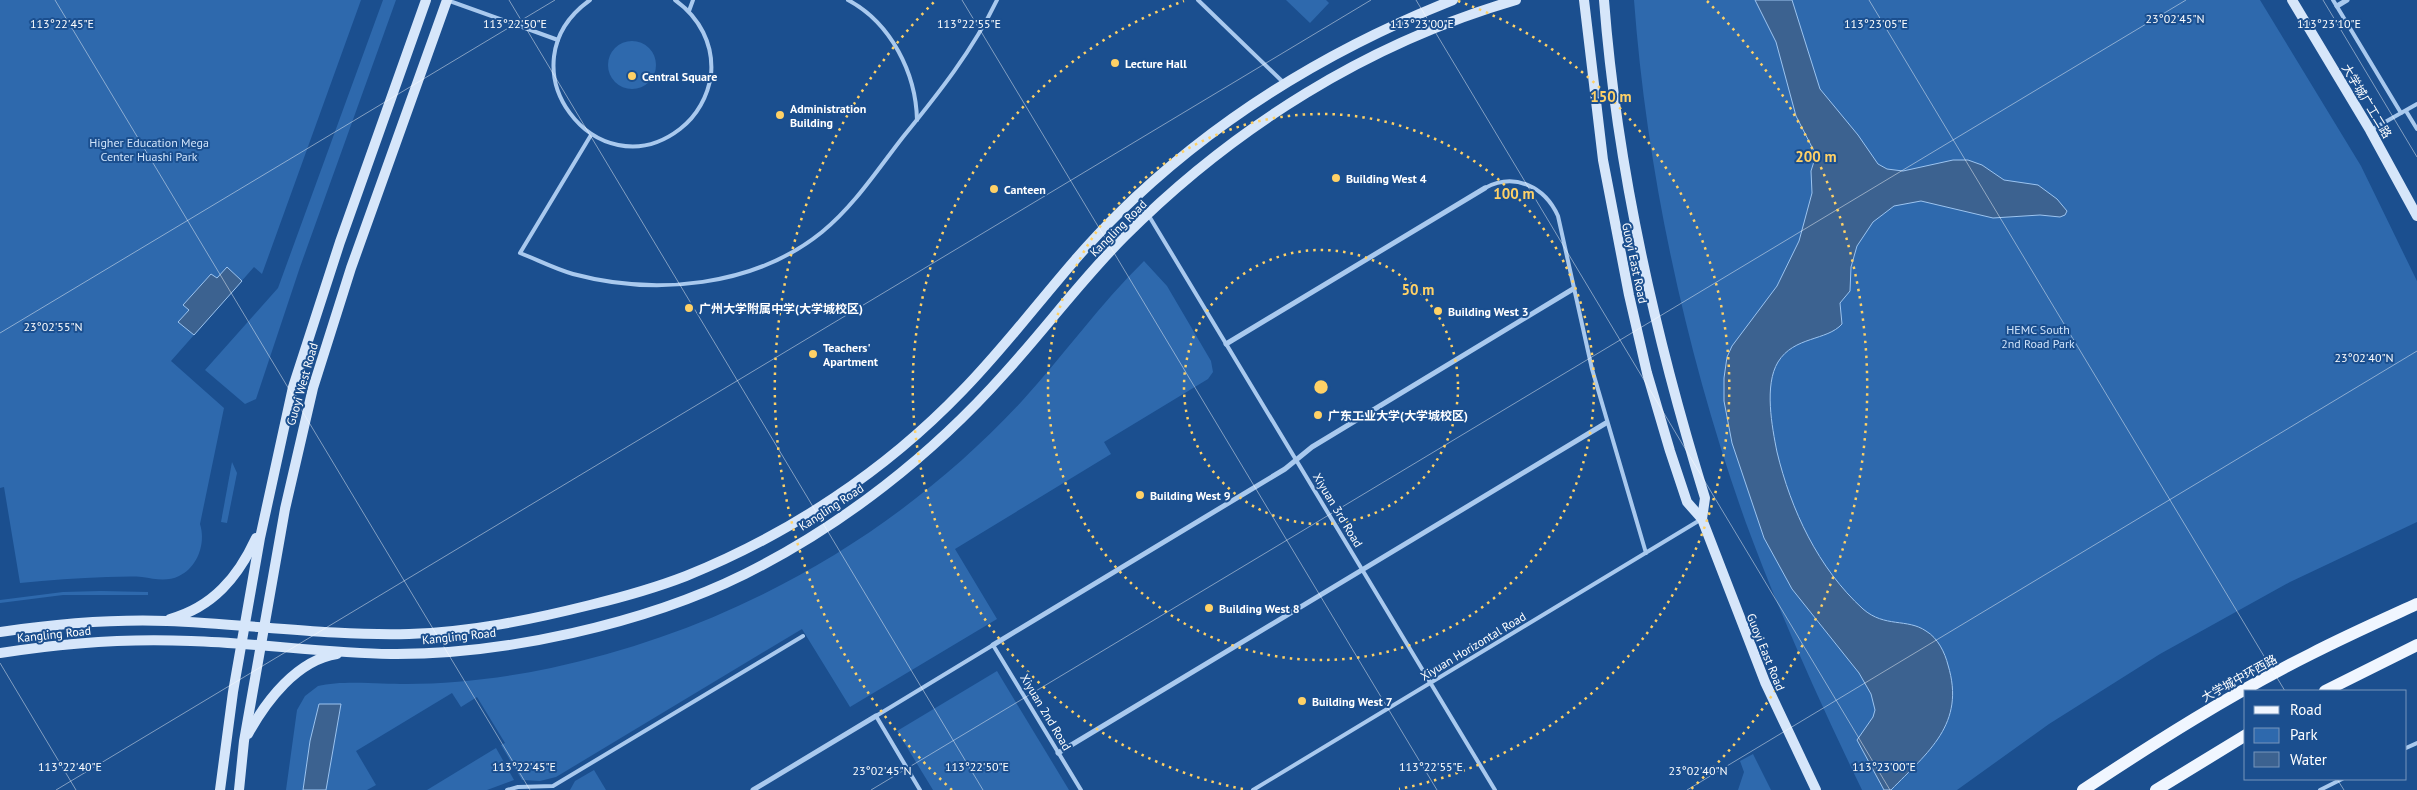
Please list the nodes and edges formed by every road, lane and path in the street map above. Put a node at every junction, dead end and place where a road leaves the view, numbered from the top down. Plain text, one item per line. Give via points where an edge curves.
1 (426, 0) edge
2 (447, 0) edge
3 (590, 0) edge
4 (674, 0) edge
5 (693, 0) edge
6 (848, 0) edge
7 (997, 0) edge
8 (1198, 0) edge
9 (1453, 0) edge
10 (1516, 0) edge
11 (1584, 0) edge
12 (1604, 0) edge
13 (2292, 0) edge
14 (2333, 0) edge
15 (2347, 0) edge
16 (2336, 6) junction
17 (689, 11) junction
18 (558, 40) junction
19 (1284, 83) junction
20 (2417, 104) edge
21 (2406, 110) junction
22 (2401, 113) junction
23 (917, 120) junction
24 (2417, 129) edge
25 (2370, 130) junction
26 (591, 134) junction
27 (1485, 188) joint
28 (1148, 214) junction
29 (2417, 216) edge
30 (1573, 289) junction
31 (1226, 344) junction
32 (1606, 423) junction
33 (1296, 460) junction
34 (1702, 519) junction
35 (262, 526) junction
36 (1646, 553) junction
37 (1363, 570) junction
38 (2417, 604) edge
39 (165, 621) junction
40 (245, 628) junction
41 (264, 629) junction
42 (0, 632) edge
43 (803, 636) dead end
44 (242, 644) junction
45 (993, 645) junction
46 (2417, 645) edge
47 (261, 646) junction
48 (0, 653) edge
49 (349, 653) junction
50 (1431, 683) junction
51 (2327, 690) edge
52 (876, 716) junction
53 (2244, 736) edge
54 (244, 741) junction
55 (1058, 753) junction
56 (2340, 780) edge
57 (554, 788) edge
58 (220, 790) edge
59 (239, 790) edge
60 (507, 790) edge
61 (753, 790) edge
62 (920, 790) edge
63 (1081, 790) edge
64 (1253, 790) edge
65 (1495, 790) edge
66 (1816, 790) edge
67 (2083, 790) edge
68 (2156, 790) edge
69 (2320, 790) edge

1 - 35 street, Guoyi West Road via 308,336 293,387
2 - 18 lane
2 - 41 street, Guoyi West Road via 351,268 313,388 285,509
3 - 18 lane via 571,17
4 - 17 lane
5 - 17 lane
6 - 23 lane via 879,25 904,62 915,92
7 - 23 lane via 959,65
8 - 19 lane
9 - 19 street, Kangling Road via 1369,36
10 - 28 street, Kangling Road via 1408,40 1327,81 1251,129
11 - 34 street, Guoyi East Road via 1603,160 1628,295 1670,451 1687,502
12 - 34 street, Guoyi East Road via 1629,198 1659,340 1705,498
13 - 25 street, 大学城广工二路
14 - 16 lane
15 - 16 street
16 - 22 lane
17 - 26 lane via 704,34 711,65 707,91 693,117 672,135 646,144 615,144
18 - 26 lane via 553,67 557,92 571,118
19 - 41 street, Kangling Road via 1213,131 1149,184 1055,280 983,368 932,421 833,499 761,542 645,590 486,628 408,634
20 - 21 lane
21 - 22 lane
21 - 24 lane
22 - 25 lane
23 - 26 lane via 845,210 799,248 728,276 663,286 623,284 586,277 520,253
25 - 29 street, 大学城广工二路
27 - 30 lane via 1502,181 1519,182 1535,187 1549,200 1560,224
27 - 31 street
28 - 31 lane, Xiyuan 3rd Road
28 - 49 street, Kangling Road via 1100,262 1006,373 919,459 878,492 753,570 669,606 536,639 425,653
30 - 32 lane
30 - 33 street via 1312,446
31 - 33 lane, Xiyuan 3rd Road
32 - 36 lane
32 - 37 street
33 - 37 lane, Xiyuan 3rd Road
33 - 45 street via 1285,470
34 - 36 lane, Xiyuan Horizontal Road
34 - 66 street, Guoyi East Road via 1776,708
35 - 39 street via 250,552 224,588 194,610
35 - 40 street, Guoyi West Road
36 - 50 lane, Xiyuan Horizontal Road
37 - 50 lane, Xiyuan 3rd Road
37 - 55 street
38 - 67 main road, 大学城中环西路 via 2310,654 2240,692
39 - 40 street, Kangling Road
39 - 42 street, Kangling Road via 38,626
40 - 41 street, Kangling Road
40 - 44 street, Guoyi West Road
41 - 47 street, Guoyi West Road
43 - 57 lane
44 - 47 street, Kangling Road
44 - 48 street, Kangling Road via 105,641
44 - 58 street, Guoyi West Road
45 - 52 lane
45 - 55 lane, Xiyuan 2nd Road
46 - 51 main road
47 - 49 street, Kangling Road
47 - 54 street, Guoyi West Road
49 - 54 street via 318,661 291,678 267,705
50 - 64 lane, Xiyuan Horizontal Road
50 - 65 lane, Xiyuan 3rd Road
52 - 61 street
52 - 62 lane
53 - 68 main road
54 - 59 street, Guoyi West Road
55 - 63 lane, Xiyuan 2nd Road
56 - 69 lane
57 - 60 lane via 518,787

